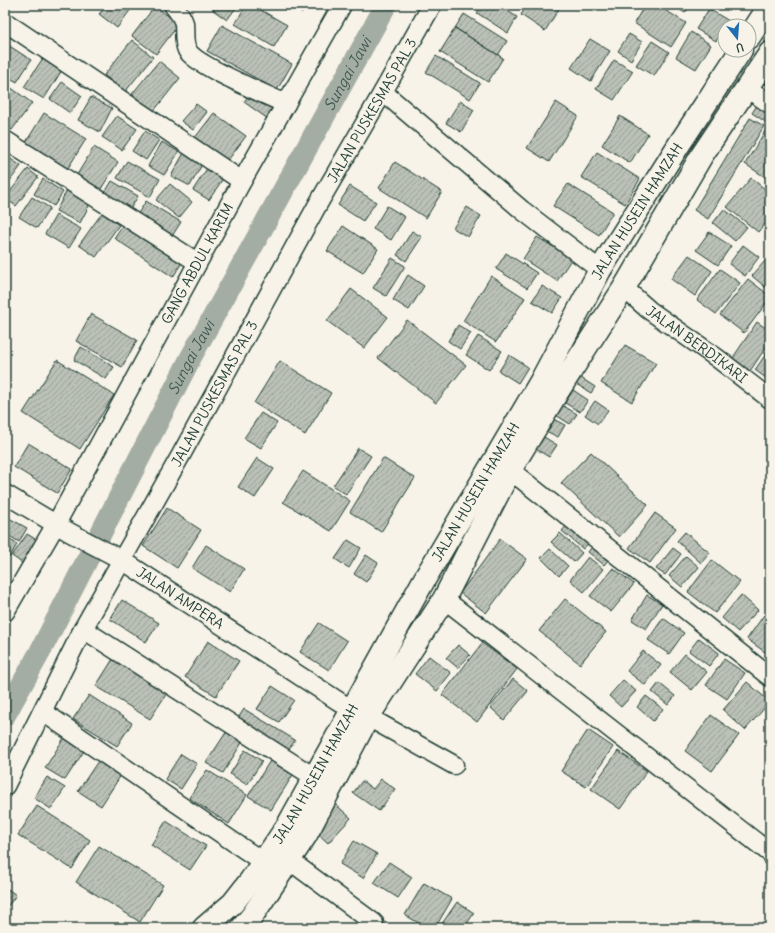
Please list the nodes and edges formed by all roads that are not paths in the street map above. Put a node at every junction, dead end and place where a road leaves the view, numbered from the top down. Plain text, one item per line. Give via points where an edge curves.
1 (173, 5) edge
2 (342, 5) edge
3 (432, 5) edge
4 (770, 5) edge
5 (5, 22) edge
6 (757, 25) edge
7 (770, 53) edge
8 (736, 58) edge
9 (747, 88) junction
10 (384, 92) junction
11 (286, 104) junction
12 (770, 104) edge
13 (5, 140) edge
14 (680, 142) junction
15 (702, 155) junction
16 (242, 181) junction
17 (197, 262) junction
18 (600, 270) junction
19 (624, 288) junction
20 (550, 386) junction
21 (770, 400) edge
22 (510, 470) junction
23 (5, 494) edge
24 (62, 528) junction
25 (122, 560) junction
26 (444, 599) junction
27 (5, 612) edge
28 (83, 629) junction
29 (770, 677) edge
30 (43, 712) junction
31 (360, 714) junction
32 (454, 765) dead end
33 (314, 776) junction
34 (5, 786) edge
35 (770, 853) edge
36 (289, 860) junction
37 (263, 862) junction
38 (374, 923) dead end
39 (246, 927) edge
40 (204, 928) edge

1 - 11 street via 184,22 187,51 205,66
2 - 11 street, GANG ABDUL KARIM
3 - 10 street, JALAN PUSKESMAS PAL 3
4 - 6 street
5 - 16 street
7 - 9 street, JALAN HUSEIN HAMZAH
8 - 14 street, JALAN HUSEIN HAMZAH
9 - 12 street
9 - 15 street, JALAN HUSEIN HAMZAH
10 - 18 street via 522,210
10 - 25 street, JALAN PUSKESMAS PAL 3 via 318,204
11 - 16 street, GANG ABDUL KARIM
13 - 17 street
14 - 15 street
14 - 18 street, JALAN HUSEIN HAMZAH
15 - 19 street, JALAN HUSEIN HAMZAH
16 - 17 street, GANG ABDUL KARIM
17 - 24 street, GANG ABDUL KARIM
18 - 20 street, JALAN HUSEIN HAMZAH
19 - 20 street, JALAN HUSEIN HAMZAH
19 - 21 street, JALAN BERDIKARI via 649,310 717,358
20 - 22 street, JALAN HUSEIN HAMZAH
20 - 31 street, JALAN HUSEIN HAMZAH via 424,580
22 - 26 street, JALAN HUSEIN HAMZAH
22 - 29 street
23 - 24 street, JALAN AMPERA
24 - 25 street, JALAN AMPERA
24 - 27 street, GANG ABDUL KARIM
25 - 28 street, JALAN PUSKESMAS PAL 3
25 - 31 street, JALAN AMPERA
26 - 31 street, JALAN HUSEIN HAMZAH
26 - 35 street
28 - 30 street, JALAN PUSKESMAS PAL 3
28 - 33 street
30 - 34 street, JALAN PUSKESMAS PAL 3
30 - 37 street
31 - 32 street, JALAN AMPERA
31 - 33 street, JALAN HUSEIN HAMZAH
31 - 36 street, JALAN HUSEIN HAMZAH via 306,835
33 - 37 street, JALAN HUSEIN HAMZAH via 288,825
36 - 38 street
36 - 39 street, JALAN HUSEIN HAMZAH
37 - 40 street, JALAN HUSEIN HAMZAH via 233,903

